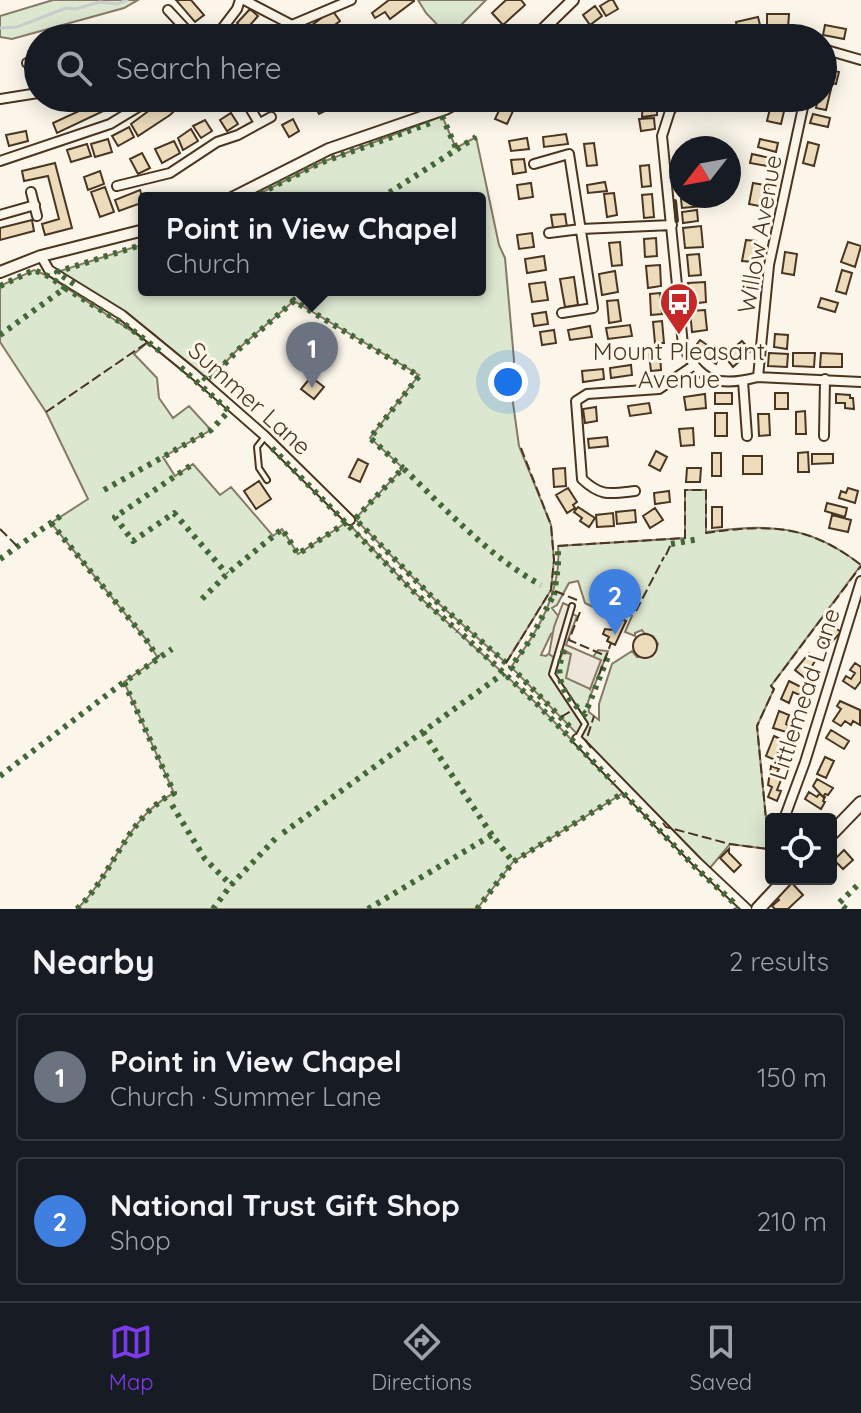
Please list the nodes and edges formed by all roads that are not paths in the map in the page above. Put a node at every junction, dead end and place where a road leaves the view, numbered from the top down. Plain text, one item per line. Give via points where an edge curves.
1 (242, 0) edge
2 (573, 0) edge
3 (348, 4) edge
4 (168, 10) dead end
5 (180, 24) edge
6 (226, 24) edge
7 (290, 24) edge
8 (295, 24) edge
9 (548, 24) edge
10 (837, 53) edge
11 (861, 60) edge
12 (24, 95) edge
13 (0, 99) edge
14 (130, 112) edge
15 (252, 112) edge
16 (436, 112) edge
17 (670, 112) edge
18 (802, 112) edge
19 (271, 117) dead end
20 (259, 123) junction
21 (0, 161) edge
22 (534, 164) dead end
23 (148, 179) junction
24 (117, 186) dead end
25 (153, 189) dead end
26 (31, 192) dead end
27 (244, 192) edge
28 (35, 205) junction
29 (0, 215) edge
30 (37, 216) dead end
31 (672, 225) junction
32 (581, 229) junction
33 (138, 232) edge
34 (549, 233) dead end
35 (41, 256) junction
36 (1, 271) edge
37 (562, 313) dead end
38 (693, 366) junction
39 (758, 377) junction
40 (825, 379) junction
41 (743, 381) junction
42 (861, 382) edge
43 (265, 436) junction
44 (747, 436) dead end
45 (824, 436) dead end
46 (267, 480) dead end
47 (635, 491) dead end
48 (350, 520) dead end
49 (861, 581) edge
50 (572, 606) dead end
51 (577, 739) joint
52 (861, 803) edge
53 (781, 813) edge
54 (837, 828) edge
55 (780, 885) edge
56 (747, 909) edge
57 (758, 909) edge

1 - 6 street
1 - 7 street
2 - 9 street
3 - 8 street
4 - 5 street
10 - 11 street
12 - 13 street
14 - 21 street via 110,124
15 - 20 street
16 - 27 street via 329,149
17 - 31 street via 662,136
18 - 39 street, Willow Avenue via 769,265
19 - 20 street
20 - 23 street via 217,142 170,173
22 - 32 street via 569,154
23 - 24 street
23 - 25 street
26 - 28 street
28 - 29 street
28 - 30 street
31 - 32 street
31 - 38 street via 683,345
32 - 34 street
32 - 37 street via 593,308
33 - 35 street
35 - 36 street
35 - 43 street, Summer Lane via 49,270 122,315
38 - 41 street via 706,378
38 - 47 street via 659,389 587,394 576,401 582,479 596,492
39 - 40 street
39 - 41 street
40 - 42 street
40 - 45 street
41 - 44 street
43 - 46 lane via 257,447 259,468
43 - 48 street, Summer Lane
49 - 53 street, Littlemead Lane via 805,762
50 - 51 lane via 552,674 585,724
51 - 56 street
52 - 54 highway
55 - 57 highway

